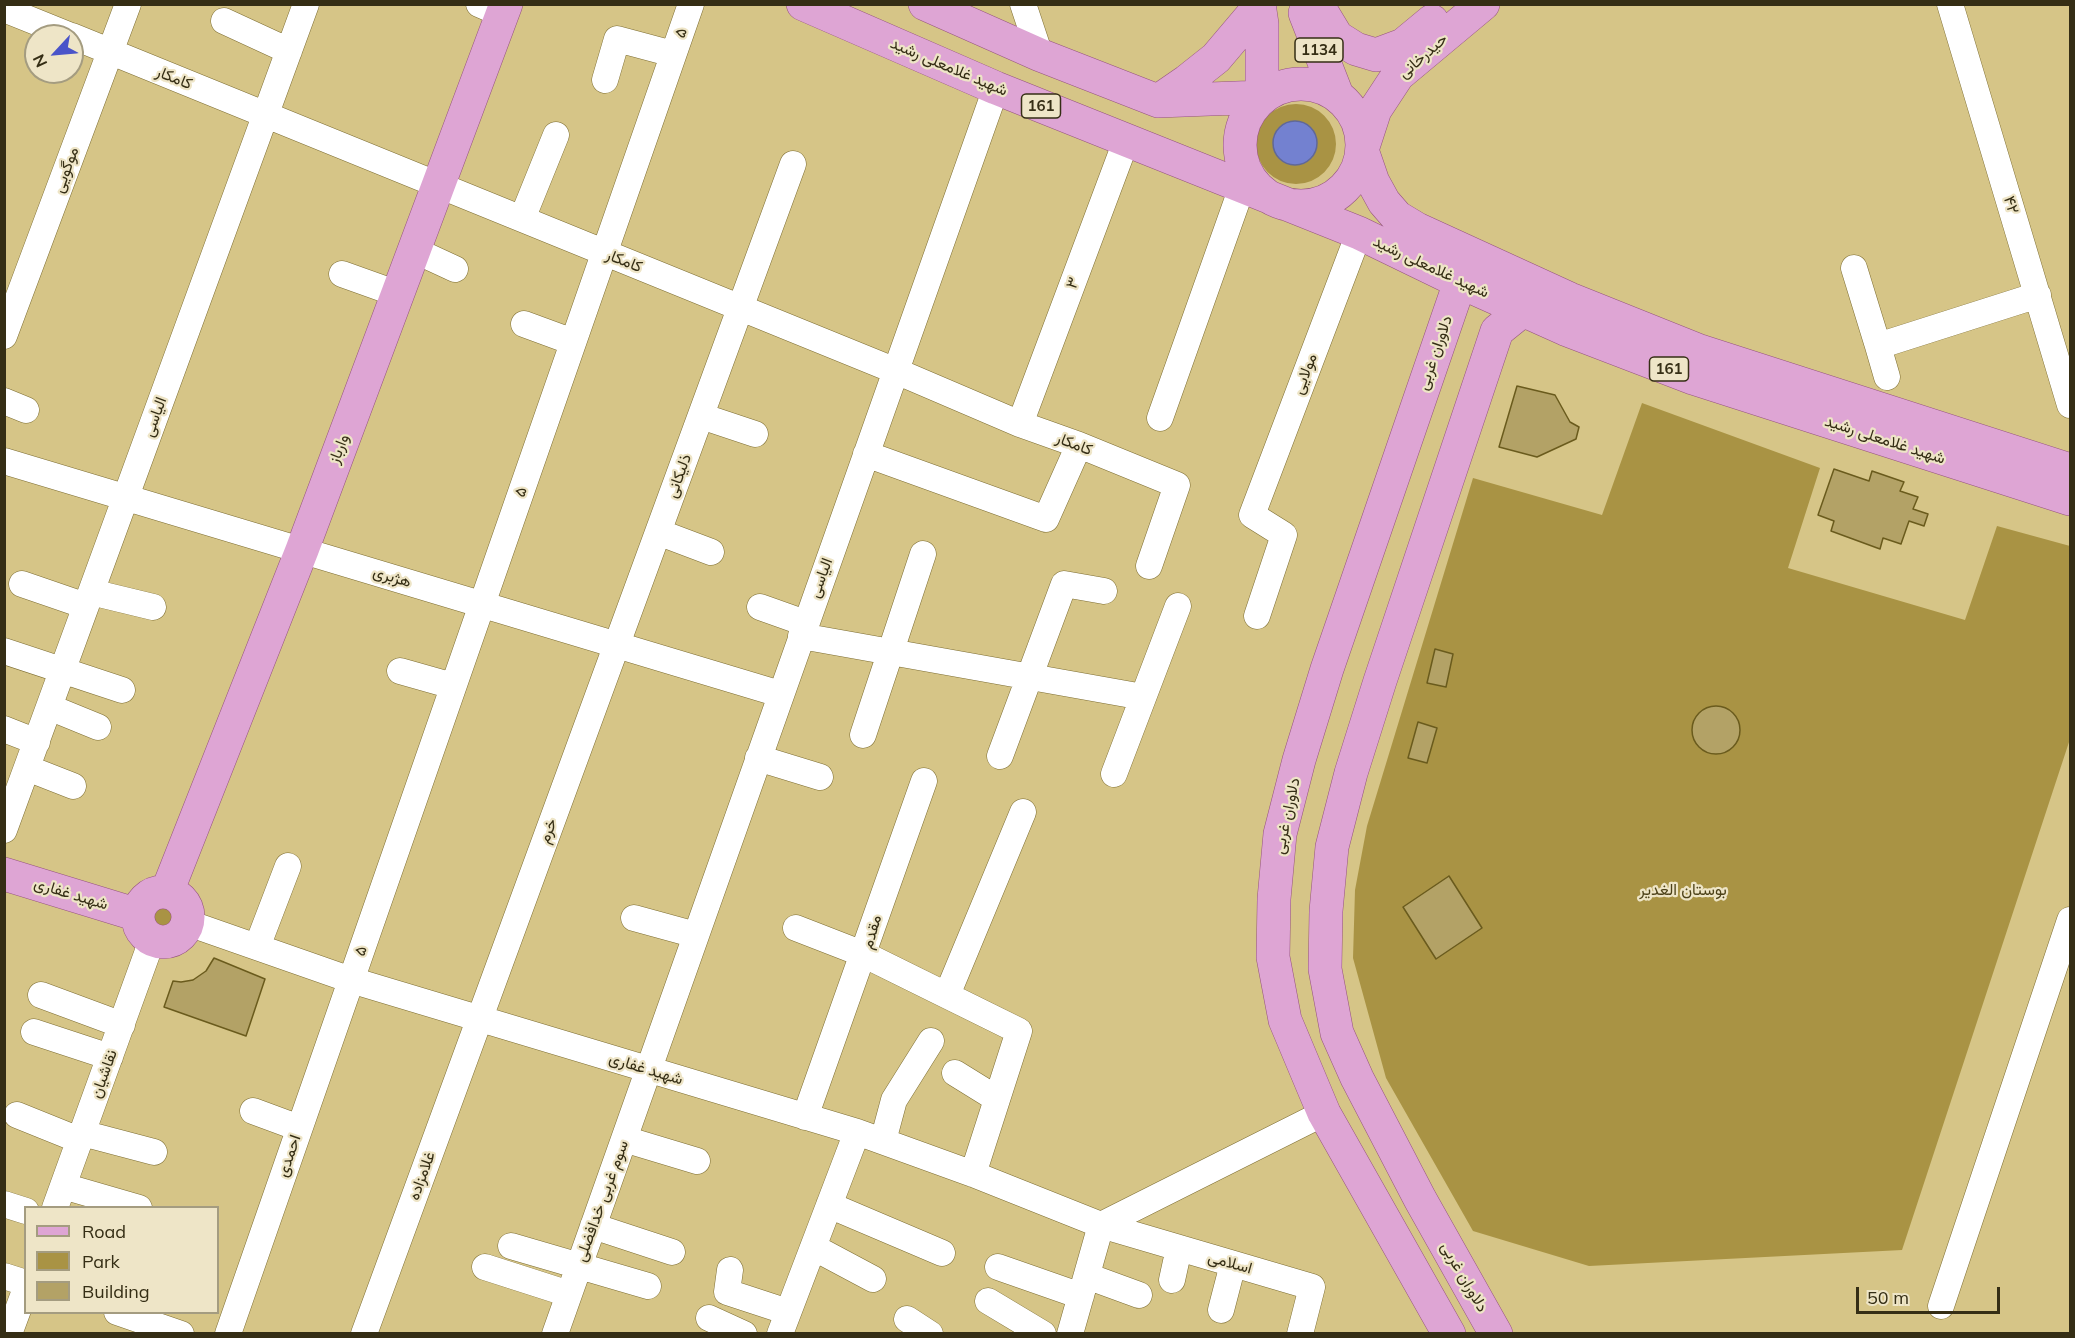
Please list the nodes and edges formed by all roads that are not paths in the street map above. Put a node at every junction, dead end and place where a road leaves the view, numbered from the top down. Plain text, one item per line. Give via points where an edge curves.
1 (128, 4) edge
2 (306, 4) edge
3 (691, 4) edge
4 (803, 4) edge
5 (925, 4) edge
6 (1023, 4) edge
7 (1452, 4) edge
8 (1483, 4) edge
9 (1950, 4) edge
10 (496, 8) edge
11 (4, 9) edge
12 (1316, 9) edge
13 (1260, 12) edge
14 (224, 21) dead end
15 (41, 24) edge
16 (84, 41) edge
17 (289, 51) junction
18 (110, 52) junction
19 (673, 54) junction
20 (1040, 55) junction
21 (605, 80) dead end
22 (996, 88) junction
23 (1336, 95) junction
24 (1262, 97) junction
25 (1158, 101) junction
26 (266, 115) junction
27 (556, 135) dead end
28 (1126, 141) junction
29 (1362, 150) junction
30 (794, 164) dead end
31 (438, 185) junction
32 (1242, 187) junction
33 (1281, 202) junction
34 (522, 219) junction
35 (1359, 233) junction
36 (414, 250) junction
37 (604, 252) junction
38 (1854, 268) dead end
39 (455, 269) dead end
40 (342, 274) dead end
41 (1460, 282) junction
42 (398, 294) junction
43 (2038, 295) junction
44 (741, 308) junction
45 (1523, 310) junction
46 (524, 324) dead end
47 (4, 336) edge
48 (573, 342) junction
49 (1878, 346) junction
50 (896, 371) junction
51 (1887, 377) dead end
52 (2070, 405) edge
53 (701, 416) junction
54 (1160, 418) dead end
55 (1020, 424) junction
56 (756, 434) dead end
57 (1078, 445) junction
58 (866, 454) junction
59 (4, 461) edge
60 (2070, 470) edge
61 (126, 497) junction
62 (2070, 500) edge
63 (658, 532) junction
64 (302, 550) junction
65 (711, 552) dead end
66 (923, 554) dead end
67 (1149, 566) dead end
68 (22, 584) dead end
69 (1104, 591) dead end
70 (89, 599) junction
71 (482, 604) junction
72 (1178, 606) dead end
73 (153, 607) dead end
74 (760, 607) dead end
75 (1257, 616) dead end
76 (803, 630) junction
77 (617, 644) junction
78 (4, 651) edge
79 (890, 652) junction
80 (63, 670) junction
81 (400, 671) dead end
82 (1030, 677) junction
83 (453, 686) junction
84 (122, 690) dead end
85 (780, 694) junction
86 (1143, 697) junction
87 (50, 707) junction
88 (98, 727) dead end
89 (4, 729) edge
90 (862, 735) dead end
91 (37, 742) junction
92 (1000, 756) dead end
93 (758, 758) junction
94 (27, 768) junction
95 (1114, 774) dead end
96 (820, 777) dead end
97 (924, 781) dead end
98 (74, 786) dead end
99 (1023, 812) dead end
100 (4, 830) edge
101 (288, 866) dead end
102 (4, 874) edge
103 (167, 892) junction
104 (634, 918) dead end
105 (2070, 920) edge
106 (188, 923) junction
107 (145, 927) junction
108 (796, 928) dead end
109 (696, 934) junction
110 (257, 947) junction
111 (862, 954) junction
112 (351, 980) junction
113 (41, 995) dead end
114 (947, 995) junction
115 (480, 1018) junction
116 (122, 1025) junction
117 (34, 1032) dead end
118 (932, 1041) dead end
119 (110, 1056) junction
120 (649, 1069) junction
121 (955, 1073) dead end
122 (997, 1099) junction
123 (253, 1111) dead end
124 (1324, 1113) junction
125 (17, 1115) dead end
126 (805, 1117) junction
127 (299, 1128) junction
128 (857, 1132) junction
129 (81, 1136) junction
130 (624, 1139) junction
131 (883, 1141) junction
132 (154, 1152) dead end
133 (697, 1161) dead end
134 (973, 1174) junction
135 (59, 1197) edge
136 (4, 1204) edge
137 (829, 1205) junction
138 (124, 1206) edge
139 (24, 1211) edge
140 (1101, 1225) junction
141 (593, 1226) junction
142 (511, 1246) dead end
143 (813, 1247) junction
144 (1179, 1248) junction
145 (672, 1252) dead end
146 (942, 1253) dead end
147 (1233, 1264) junction
148 (579, 1266) junction
149 (485, 1267) dead end
150 (998, 1267) dead end
151 (730, 1270) dead end
152 (4, 1276) edge
153 (873, 1279) dead end
154 (1172, 1280) dead end
155 (24, 1281) edge
156 (648, 1286) dead end
157 (1084, 1286) junction
158 (24, 1293) edge
159 (569, 1294) junction
160 (1139, 1295) dead end
161 (988, 1301) dead end
162 (1941, 1306) dead end
163 (1221, 1310) dead end
164 (123, 1314) edge
165 (709, 1318) dead end
166 (907, 1319) dead end
167 (784, 1323) edge
168 (9, 1334) edge
169 (181, 1334) edge
170 (228, 1334) edge
171 (364, 1334) edge
172 (555, 1334) edge
173 (744, 1334) edge
174 (930, 1334) edge
175 (1043, 1334) edge
176 (1070, 1334) edge
177 (1300, 1334) edge
178 (1449, 1334) edge
179 (1496, 1334) edge

1 - 18 street, موگویی
2 - 17 street, الیاسی
3 - 19 street, ۵
4 - 22 main road, شهید غلامعلی رشید / 161
5 - 20 main road
6 - 20 street
7 - 12 main road, حیدرخانی via 1403,45 1376,55 1337,38
8 - 29 main road, حیدرخانی via 1398,75 1375,110
9 - 43 street, ۴۲
10 - 31 main road, وارباز
11 - 15 street, کامکار
12 - 13 main road via 1286,27 1274,28
12 - 23 main road, 1134
13 - 24 main road
13 - 25 main road via 1216,58
14 - 17 street
16 - 18 street, کامکار
17 - 26 street, الیاسی
18 - 26 street, کامکار
18 - 47 street, موگویی
19 - 21 street via 617,39
19 - 37 street, ۵
20 - 25 main road
22 - 28 main road, شهید غلامعلی رشید / 161
22 - 50 street, الیاسی
23 - 24 main road via 1323,87 1291,84
23 - 29 main road via 1351,110 1360,129
24 - 25 main road
24 - 33 main road via 1244,123 1241,155 1254,184
26 - 31 street, کامکار
26 - 61 street, الیاسی
27 - 34 street
28 - 32 main road, شهید غلامعلی رشید / 161
28 - 55 street, ۳
29 - 33 main road via 1358,168 1334,196 1317,204
29 - 60 main road, شهید غلامعلی رشید / 161 via 1373,182 1397,218 1534,283 1700,351
30 - 44 street, ذلیکانی
31 - 34 street, کامکار
31 - 36 main road, وارباز
32 - 33 main road, شهید غلامعلی رشید / 161
32 - 54 street
33 - 35 main road, شهید غلامعلی رشید / 161
34 - 37 street, کامکار
35 - 41 main road, شهید غلامعلی رشید / 161
35 - 75 street, مولایی via 1252,515 1284,535
36 - 39 street
36 - 42 main road, وارباز
37 - 44 street, کامکار
37 - 48 street, ۵
38 - 49 street
40 - 42 street
41 - 45 main road, شهید غلامعلی رشید / 161
41 - 124 main road, دلاوران غربی via 1327,669 1280,834 1273,957 1285,1020
42 - 64 main road, وارباز
43 - 49 street
43 - 52 street, ۴۲
44 - 50 street, کامکار
44 - 53 street, ذلیکانی
45 - 62 main road, شهید غلامعلی رشید / 161 via 1693,378
45 - 179 main road, دلاوران غربی via 1497,332 1380,681 1332,847 1326,911 1325,969 1337,1033 1420,1199
46 - 48 street
48 - 71 street, ۵
49 - 51 street
50 - 55 street, کامکار
50 - 58 street, الیاسی
53 - 56 street
53 - 63 street, ذلیکانی
55 - 57 street, کامکار
57 - 58 street via 1047,519
57 - 67 street, کامکار via 1176,485
58 - 76 street, الیاسی
59 - 61 street, هژبری
61 - 64 street, هژبری
61 - 70 street, الیاسی
63 - 65 street
63 - 77 street, ذلیکانی
64 - 71 street, هژبری
64 - 103 main road, وارباز
66 - 79 street
68 - 70 street
69 - 82 street via 1064,584
70 - 73 street
70 - 80 street, الیاسی
71 - 77 street, هژبری
71 - 83 street, ۵
72 - 86 street
74 - 76 street
76 - 79 street
76 - 85 street, الیاسی
77 - 85 street, هژبری
77 - 115 street, خرم
78 - 80 street
79 - 82 street
79 - 90 street
80 - 84 street
80 - 87 street, الیاسی
81 - 83 street
82 - 86 street
82 - 92 street
83 - 112 street, ۵
85 - 93 street, الیاسی
86 - 95 street
87 - 88 street
87 - 91 street, الیاسی
89 - 91 street
91 - 94 street, الیاسی
93 - 96 street
93 - 109 street, الیاسی
94 - 98 street
94 - 100 street, الیاسی
97 - 111 street, مقدم
99 - 114 street
101 - 110 street
102 - 107 main road, شهید غفاری
103 - 106 main road via 182,899
103 - 107 main road via 145,900
104 - 109 street
105 - 162 street
106 - 107 main road via 174,940 159,942
106 - 110 street, شهید غفاری
107 - 116 street, نقاشیان
108 - 111 street
109 - 120 street, الیاسی
110 - 112 street, شهید غفاری
111 - 114 street, مقدم
111 - 126 street
112 - 115 street, شهید غفاری
112 - 127 street, احمدی
113 - 116 street
114 - 122 street, مقدم via 1019,1031
115 - 120 street, شهید غفاری
115 - 171 street, غلامزاده
116 - 119 street, نقاشیان
117 - 119 street
118 - 131 street via 894,1100
119 - 129 street, نقاشیان
120 - 126 street, شهید غفاری
120 - 130 street, سوم غربی خدافضلی
121 - 122 street
122 - 134 street
123 - 127 street
124 - 140 street
124 - 178 main road, دلاوران غربی
125 - 129 street
126 - 128 street, شهید غفاری
127 - 170 street, احمدی
128 - 131 street, شهید غفاری
128 - 137 street
129 - 132 street
129 - 135 street, نقاشیان
130 - 133 street
130 - 141 street, سوم غربی خدافضلی
131 - 134 street, شهید غفاری
134 - 140 street, شهید غفاری
135 - 138 street
136 - 139 street
137 - 143 street
137 - 146 street
140 - 144 street, اسلامی
140 - 157 street
141 - 145 street
141 - 148 street, سوم غربی خدافضلی
142 - 148 street
143 - 153 street
143 - 167 street
144 - 147 street, اسلامی
144 - 154 street
147 - 163 street
147 - 177 street, اسلامی via 1312,1287
148 - 156 street
148 - 159 street, سوم غربی خدافضلی
149 - 159 street
150 - 157 street
151 - 167 street via 727,1292
152 - 155 street
157 - 160 street
157 - 176 street
158 - 168 street
159 - 172 street, سوم غربی خدافضلی
161 - 175 street
164 - 169 street
165 - 173 street
166 - 174 street

